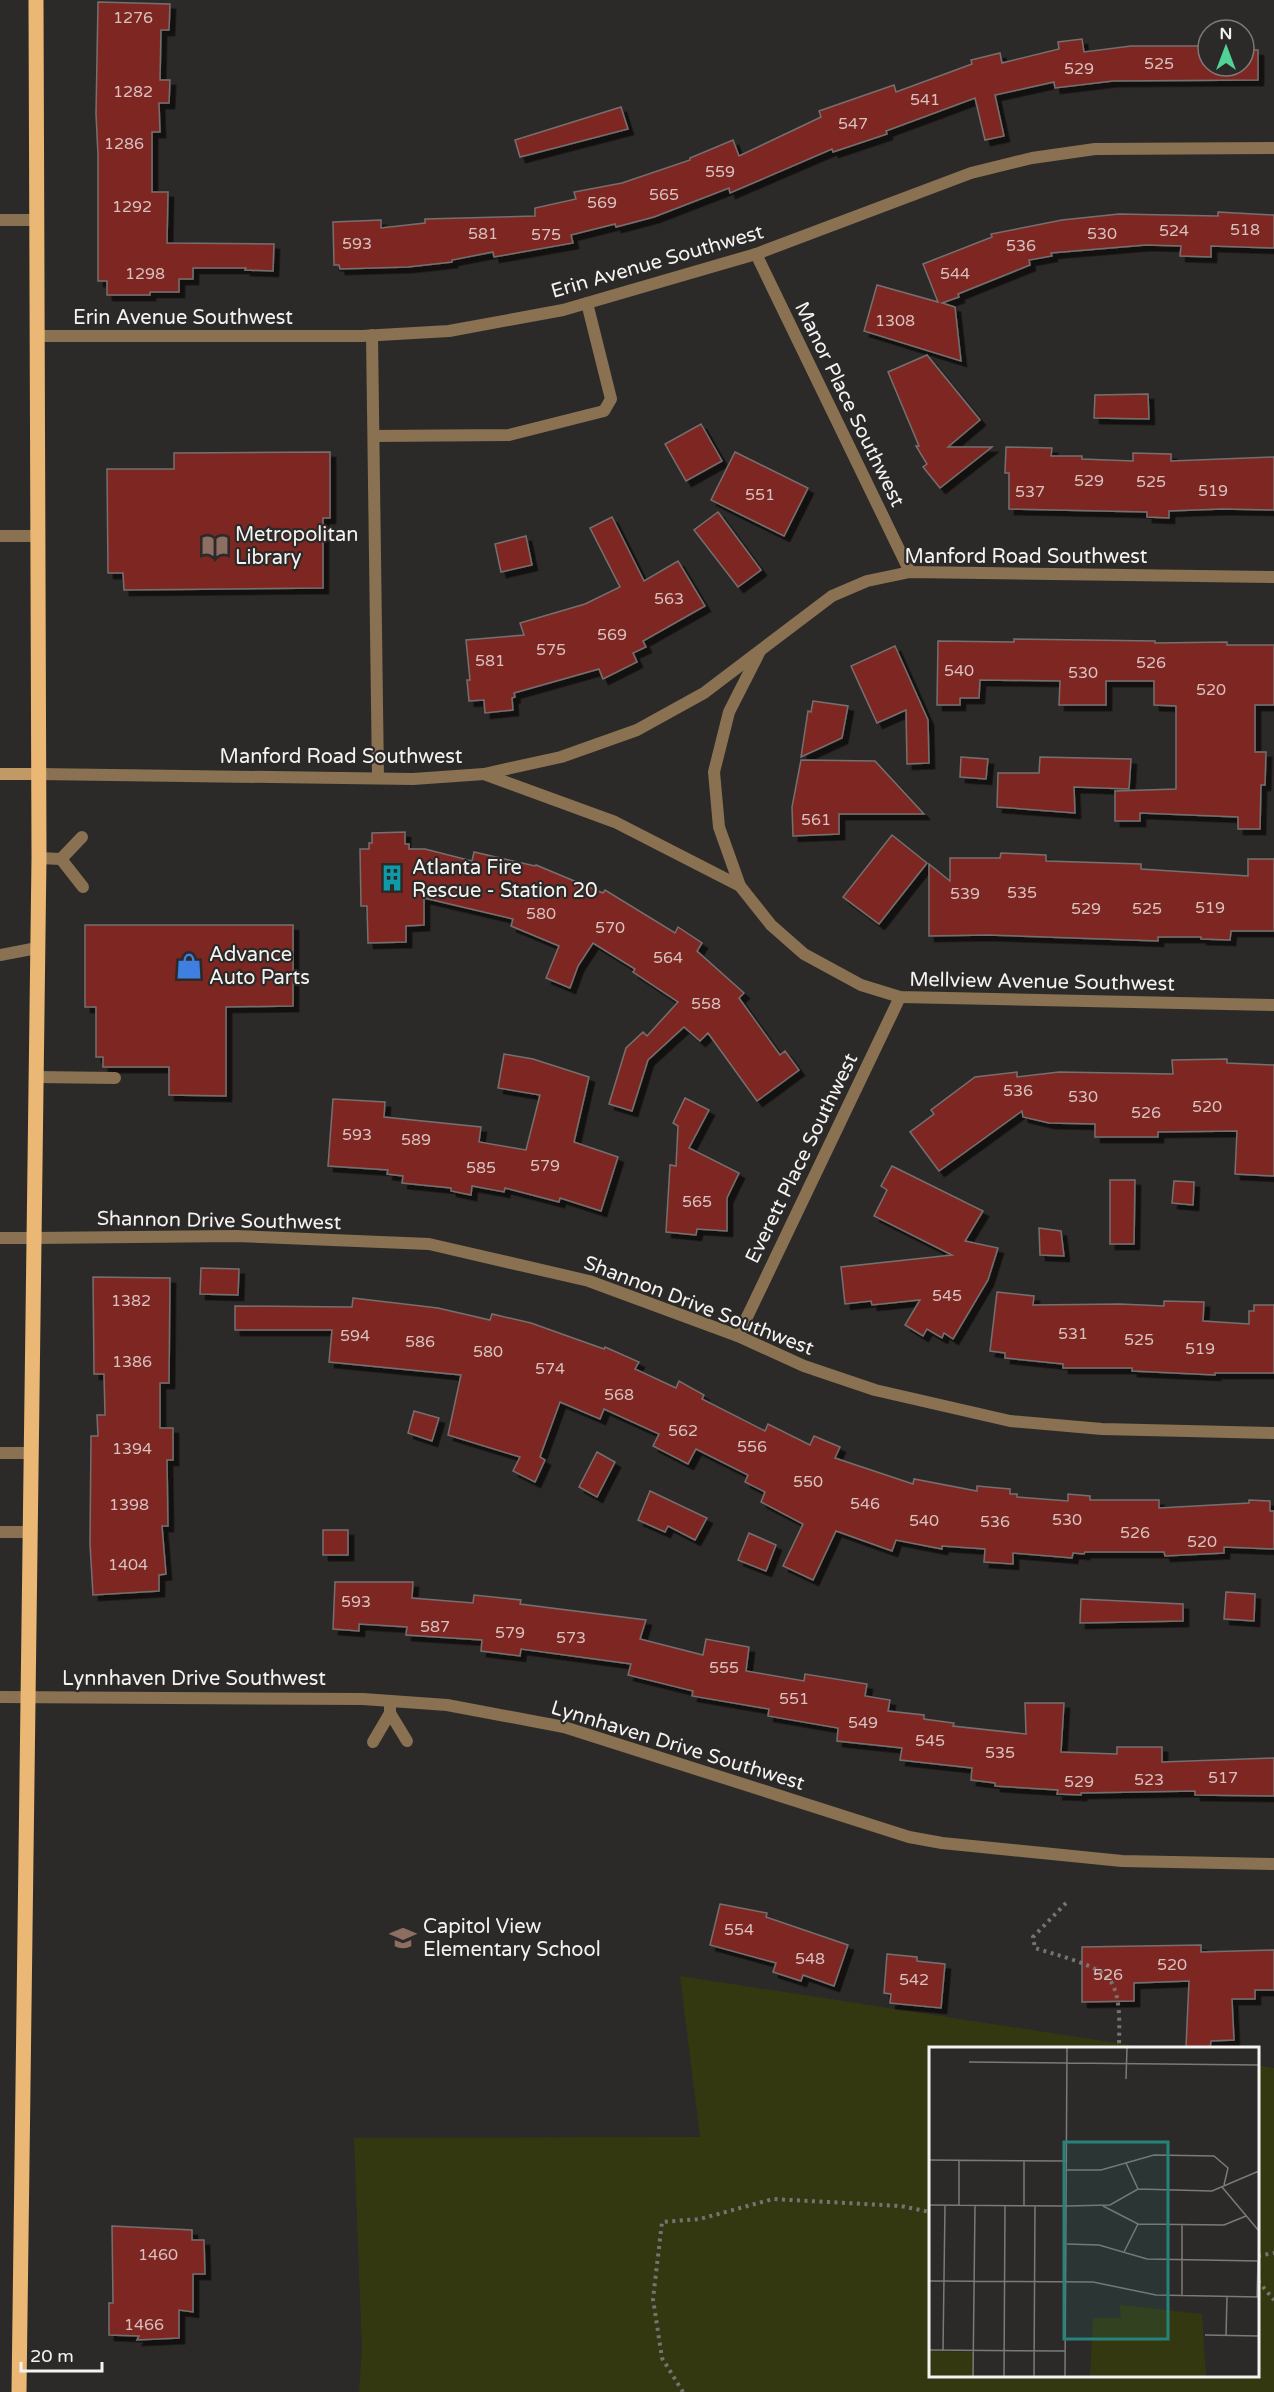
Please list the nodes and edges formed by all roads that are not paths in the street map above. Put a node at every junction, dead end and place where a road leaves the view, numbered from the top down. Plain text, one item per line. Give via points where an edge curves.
1 (36, 0) edge
2 (1274, 147) edge
3 (0, 220) edge
4 (36, 220) junction
5 (756, 254) junction
6 (587, 303) junction
7 (372, 335) junction
8 (36, 336) junction
9 (374, 436) junction
10 (0, 536) edge
11 (38, 536) junction
12 (910, 572) junction
13 (1274, 577) edge
14 (761, 649) junction
15 (0, 774) edge
16 (39, 774) junction
17 (484, 774) junction
18 (378, 778) junction
19 (82, 837) dead end
20 (39, 858) junction
21 (61, 859) junction
22 (740, 886) junction
23 (83, 887) dead end
24 (37, 948) junction
25 (0, 955) edge
26 (900, 998) junction
27 (1274, 1005) edge
28 (36, 1077) junction
29 (115, 1078) dead end
30 (0, 1238) edge
31 (35, 1238) junction
32 (738, 1336) junction
33 (1274, 1433) edge
34 (0, 1453) edge
35 (32, 1453) junction
36 (0, 1532) edge
37 (31, 1532) junction
38 (0, 1697) edge
39 (29, 1697) junction
40 (390, 1707) junction
41 (407, 1741) dead end
42 (373, 1742) dead end
43 (1274, 1864) edge
44 (19, 2392) edge

1 - 4 main road
2 - 5 street, Erin Avenue Southwest via 1095,149 1032,158 971,173
3 - 4 street
4 - 8 main road
5 - 6 street, Erin Avenue Southwest
5 - 12 street, Manor Place Southwest
6 - 7 street, Erin Avenue Southwest via 449,330
6 - 9 street via 610,399 604,411 509,435
7 - 8 street, Erin Avenue Southwest
7 - 9 street
8 - 11 main road
9 - 18 street
10 - 11 street
11 - 16 main road
12 - 13 street, Manford Road Southwest
12 - 14 street, Manford Road Southwest via 867,581 832,596
14 - 17 street, Manford Road Southwest via 704,693 637,729 561,757
14 - 22 street, Mellview Avenue Southwest via 729,712 714,772 719,827
15 - 16 main road
16 - 18 street, Manford Road Southwest
16 - 20 main road
17 - 18 street, Manford Road Southwest
17 - 22 street, Mellview Avenue Southwest via 615,822
19 - 21 street
20 - 21 street
20 - 24 main road
21 - 23 street
22 - 26 street, Mellview Avenue Southwest via 771,925 804,954 861,986
24 - 25 street
24 - 28 main road
26 - 27 street, Mellview Avenue Southwest
26 - 32 street, Everett Place Southwest
28 - 29 street
28 - 31 main road
30 - 31 street, Shannon Drive Southwest
31 - 32 street, Shannon Drive Southwest via 236,1236 429,1244 589,1281
31 - 35 main road
32 - 33 street, Shannon Drive Southwest via 804,1366 875,1390 1010,1420 1102,1429
34 - 35 street
35 - 37 main road
36 - 37 street
37 - 39 main road
38 - 39 street, Lynnhaven Drive Southwest
39 - 40 street, Lynnhaven Drive Southwest
39 - 44 main road
40 - 41 street
40 - 42 street
40 - 43 street, Lynnhaven Drive Southwest via 447,1705 564,1727 909,1837 942,1843 1122,1862

